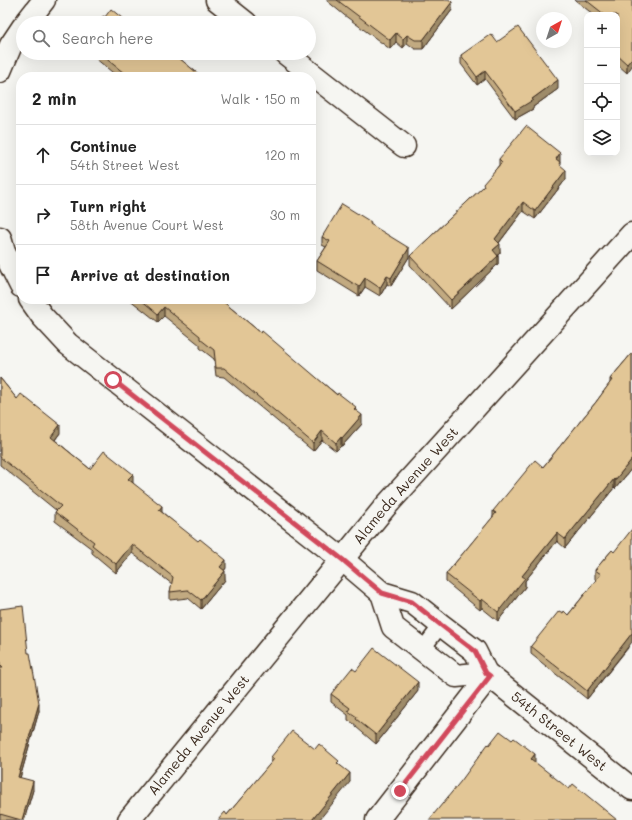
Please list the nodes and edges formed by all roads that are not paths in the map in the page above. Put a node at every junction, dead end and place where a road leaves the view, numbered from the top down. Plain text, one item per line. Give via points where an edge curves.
1 (44, 0) edge
2 (217, 0) edge
3 (31, 16) edge
4 (237, 16) edge
5 (16, 38) edge
6 (294, 60) edge
7 (0, 71) edge
8 (309, 72) edge
9 (316, 77) edge
10 (404, 146) dead end
11 (632, 234) edge
12 (0, 238) edge
13 (16, 276) edge
14 (34, 304) edge
15 (343, 560) junction
16 (382, 593) junction
17 (441, 625) junction
18 (422, 650) junction
19 (488, 674) junction
20 (632, 788) edge
21 (129, 820) edge
22 (377, 820) edge

1 - 3 street
2 - 4 street
5 - 7 street
6 - 8 street
9 - 10 street
11 - 15 street, Alameda Avenue West via 385,507
12 - 13 street
14 - 15 street, 54th Street West via 68,344
15 - 16 street, 54th Street West
15 - 21 street, Alameda Avenue West
16 - 17 street, 54th Street West via 412,602
16 - 18 street via 392,627
17 - 18 lane
17 - 19 street, 54th Street West via 475,651
18 - 19 street via 456,676
19 - 20 street, 54th Street West
19 - 22 street

